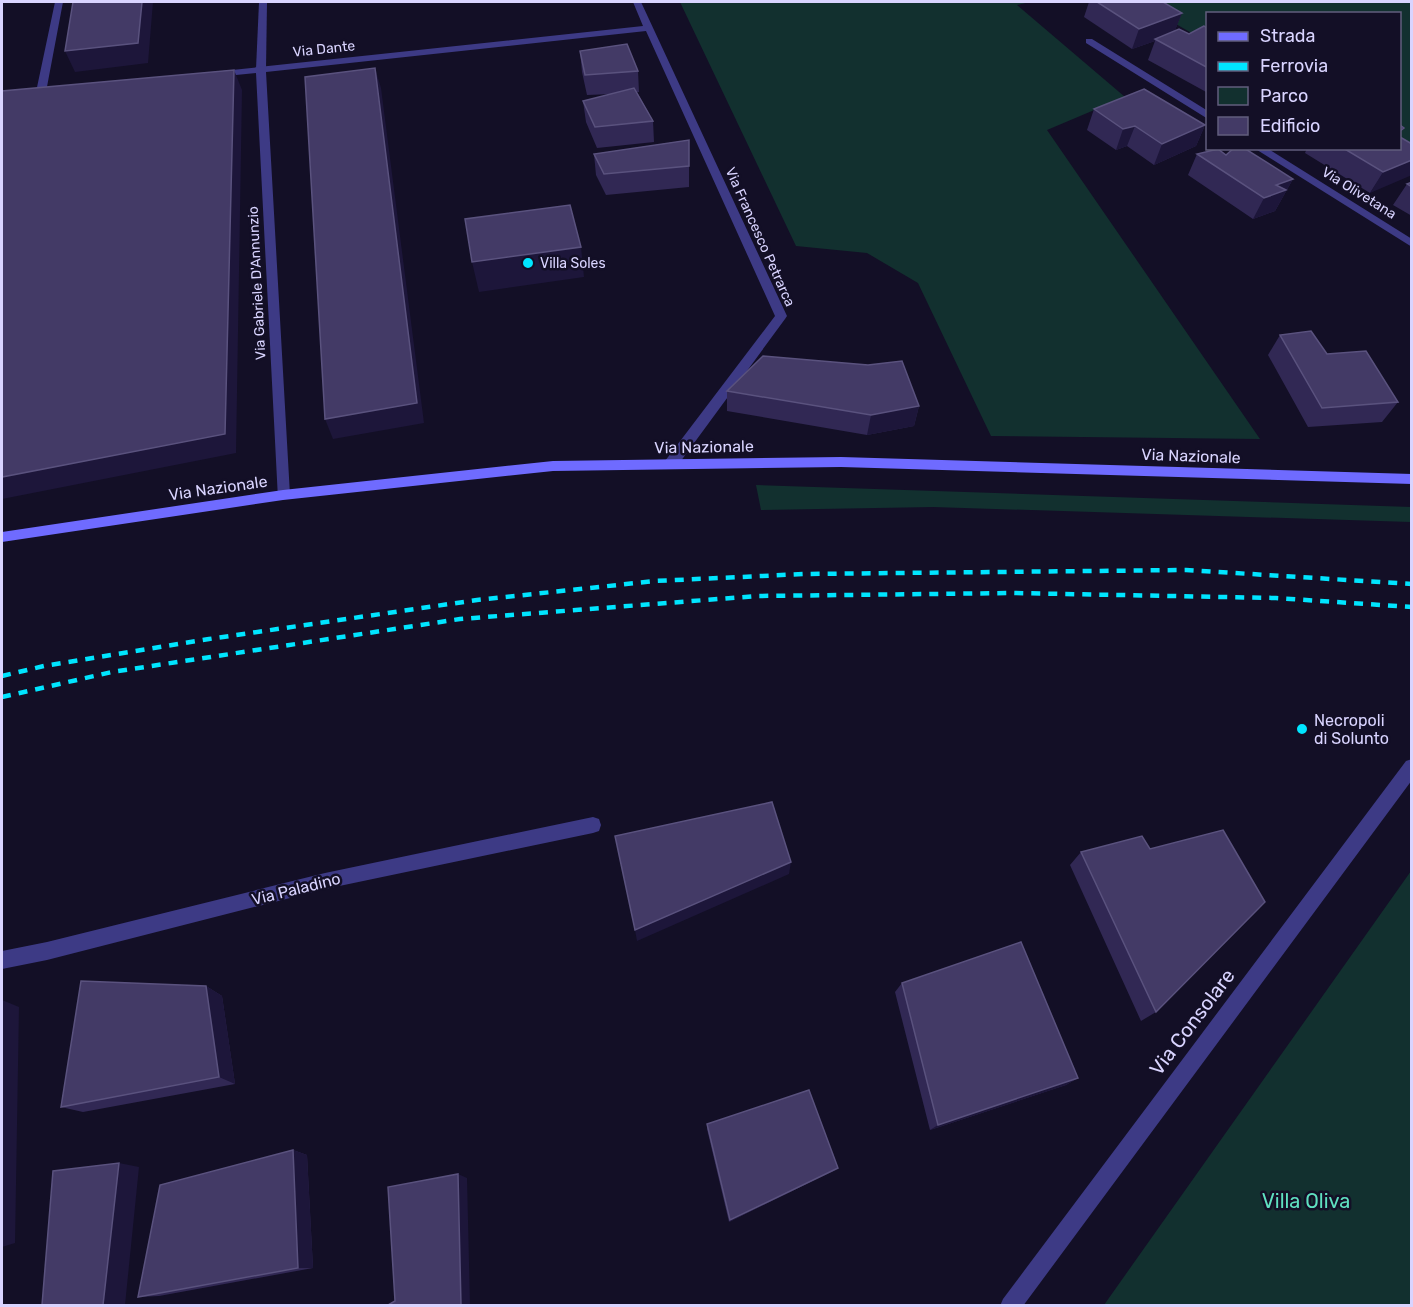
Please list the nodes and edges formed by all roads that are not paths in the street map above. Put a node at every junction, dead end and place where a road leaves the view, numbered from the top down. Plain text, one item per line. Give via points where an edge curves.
1 (59, 2) edge
2 (263, 2) edge
3 (637, 2) edge
4 (649, 28) junction
5 (1089, 41) dead end
6 (261, 69) junction
7 (203, 75) edge
8 (53, 91) edge
9 (1206, 115) edge
10 (1262, 150) edge
11 (1412, 244) edge
12 (670, 465) junction
13 (1412, 479) edge
14 (283, 495) junction
15 (2, 537) edge
16 (1412, 766) edge
17 (593, 825) dead end
18 (2, 960) edge
19 (1010, 1305) edge

1 - 8 street via 36,93
2 - 6 street, Via Gabriele D'Annunzio
3 - 4 street, Via Francesco Petrarca
4 - 6 street, Via Dante
4 - 12 street, Via Francesco Petrarca via 781,316
5 - 9 street
6 - 7 street, Via Dante
6 - 14 street, Via Gabriele D'Annunzio
10 - 11 street, Via Olivetana
12 - 13 main road, Via Nazionale via 841,462
12 - 14 main road, Via Nazionale via 553,466
14 - 15 main road, Via Nazionale
16 - 19 street, Via Consolare
17 - 18 street, Via Paladino via 325,881

